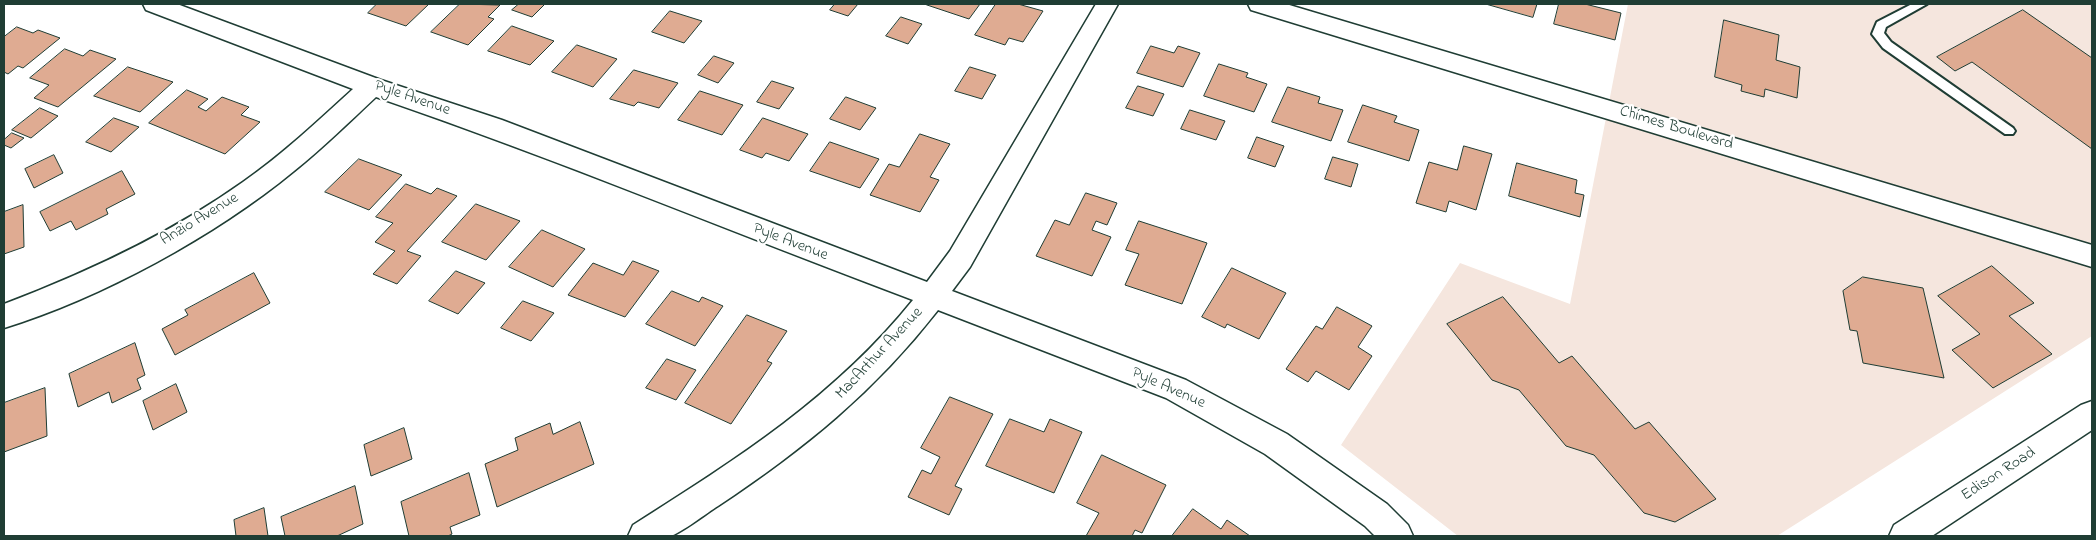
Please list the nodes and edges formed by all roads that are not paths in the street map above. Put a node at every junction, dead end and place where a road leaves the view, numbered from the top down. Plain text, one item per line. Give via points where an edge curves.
1 (154, 4) edge
2 (1107, 4) edge
3 (1259, 4) edge
4 (1921, 4) edge
5 (372, 86) junction
6 (2009, 131) dead end
7 (2092, 256) edge
8 (934, 296) junction
9 (4, 316) edge
10 (2092, 414) edge
11 (644, 536) edge
12 (1398, 536) edge
13 (1905, 536) edge

1 - 5 street, Pyle Avenue
2 - 8 street, MacArthur Avenue via 960,259
3 - 7 street, Chimes Boulevard
4 - 6 lane via 1881,25 1878,34 1886,45
5 - 8 street, Pyle Avenue via 493,127
5 - 9 street, Anzio Avenue via 284,165 195,226 79,286
8 - 11 street, MacArthur Avenue via 897,341 834,403 757,463
8 - 12 street, Pyle Avenue via 1176,389 1276,444 1376,515
10 - 13 street, Edison Road

